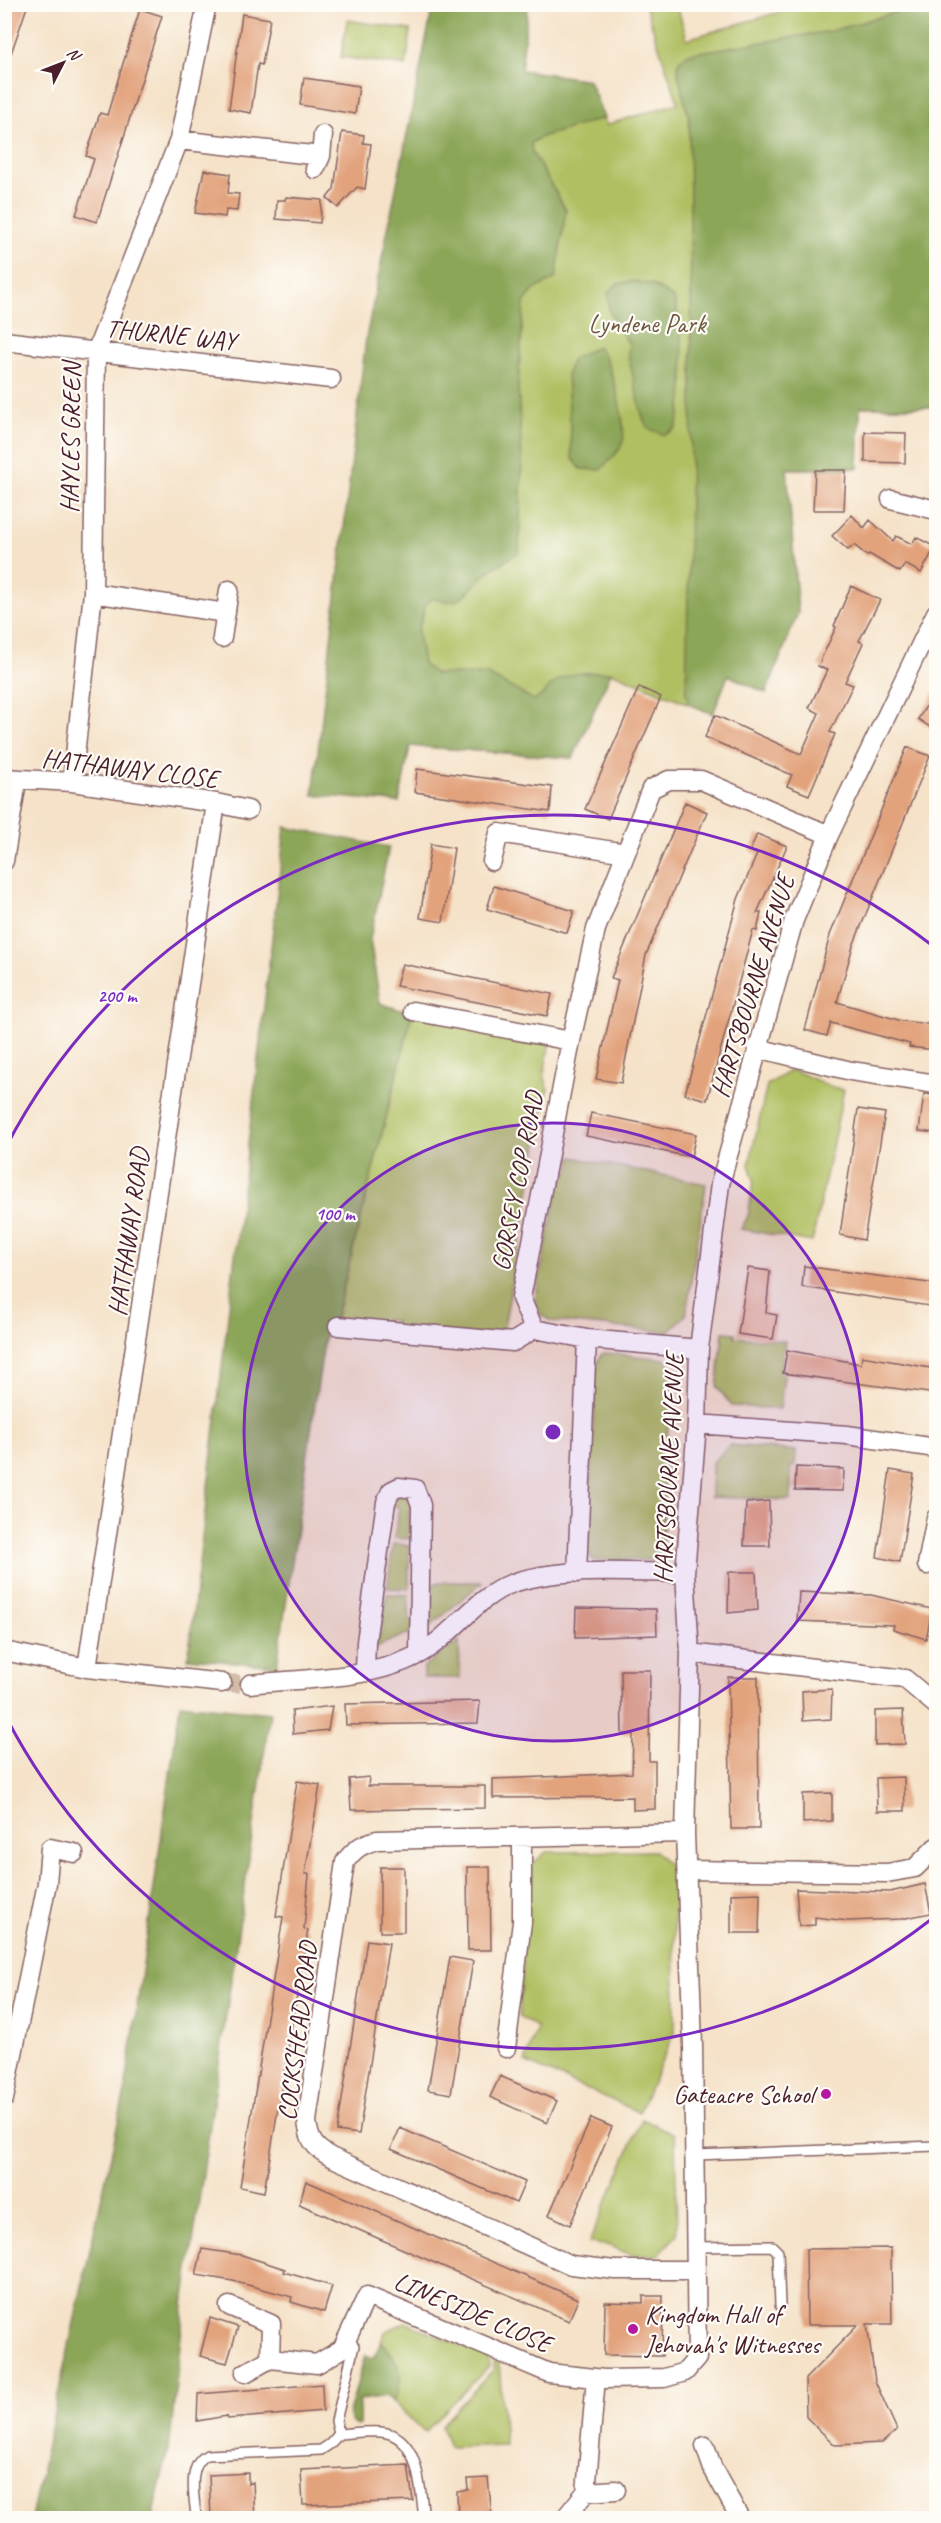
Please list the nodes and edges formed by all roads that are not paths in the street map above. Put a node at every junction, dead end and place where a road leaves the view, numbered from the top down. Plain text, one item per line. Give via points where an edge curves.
1 (207, 4) edge
2 (323, 135) dead end
3 (179, 140) junction
4 (4, 341) edge
5 (96, 352) junction
6 (332, 379) dead end
7 (891, 499) dead end
8 (936, 510) edge
9 (229, 590) dead end
10 (93, 593) junction
11 (226, 613) junction
12 (936, 616) edge
13 (222, 638) dead end
14 (11, 779) edge
15 (72, 782) junction
16 (216, 803) junction
17 (248, 810) dead end
18 (829, 835) junction
19 (626, 853) junction
20 (4, 861) edge
21 (492, 861) dead end
22 (413, 1011) dead end
23 (572, 1041) junction
24 (757, 1047) junction
25 (936, 1084) edge
26 (338, 1326) dead end
27 (534, 1329) junction
28 (586, 1339) junction
29 (699, 1349) junction
30 (697, 1424) junction
31 (936, 1448) edge
32 (936, 1518) edge
33 (927, 1565) dead end
34 (576, 1573) junction
35 (685, 1573) junction
36 (4, 1651) edge
37 (690, 1653) junction
38 (419, 1654) junction
39 (87, 1668) junction
40 (365, 1671) junction
41 (222, 1683) tunnel mouth
42 (250, 1684) tunnel mouth
43 (936, 1705) edge
44 (685, 1833) junction
45 (522, 1838) junction
46 (936, 1847) edge
47 (74, 1852) dead end
48 (687, 1870) junction
49 (506, 2048) dead end
50 (8, 2063) edge
51 (4, 2099) edge
52 (936, 2146) edge
53 (695, 2156) junction
54 (695, 2247) junction
55 (695, 2270) junction
56 (780, 2305) dead end
57 (229, 2306) dead end
58 (346, 2340) junction
59 (270, 2359) junction
60 (692, 2367) joint
61 (245, 2373) dead end
62 (596, 2378) junction
63 (339, 2433) junction
64 (705, 2446) dead end
65 (616, 2490) dead end
66 (586, 2492) junction
67 (196, 2518) edge
68 (424, 2518) edge
69 (565, 2518) edge
70 (741, 2518) edge

1 - 3 street, HAYLES GREEN
2 - 3 street via 318,163
3 - 5 street, HAYLES GREEN
4 - 5 street, THURNE WAY
5 - 6 street, THURNE WAY
5 - 10 street, HAYLES GREEN
7 - 8 street
9 - 11 street
10 - 11 street
10 - 15 street, HAYLES GREEN
11 - 13 street
12 - 18 street, HARTSBOURNE AVENUE
14 - 15 street, HATHAWAY CLOSE
14 - 20 street
15 - 16 street, HATHAWAY CLOSE
16 - 17 street, HATHAWAY CLOSE
16 - 39 street, HATHAWAY ROAD
18 - 19 street, GORSEY COP ROAD via 701,780 669,780 651,789
18 - 24 street, HARTSBOURNE AVENUE via 794,920
19 - 21 street via 499,833
19 - 23 street, GORSEY COP ROAD via 596,929
22 - 23 street
23 - 27 street, GORSEY COP ROAD via 521,1298
24 - 25 street via 851,1071
24 - 29 street, HARTSBOURNE AVENUE via 723,1166
26 - 27 street via 513,1342
27 - 28 street
28 - 29 street
28 - 34 street
29 - 30 street, HARTSBOURNE AVENUE
30 - 31 street via 847,1435
30 - 35 street, HARTSBOURNE AVENUE
32 - 33 street
34 - 35 street
34 - 38 street via 525,1580 496,1592
35 - 37 street, HARTSBOURNE AVENUE
36 - 39 street
37 - 43 street via 905,1679
37 - 44 street, HARTSBOURNE AVENUE
38 - 40 street via 391,1667
38 - 40 street via 421,1505 416,1489 399,1487 386,1502
39 - 41 street
40 - 42 street
44 - 45 street, COCKSHEAD ROAD
44 - 48 street, HARTSBOURNE AVENUE
45 - 49 street via 522,1922
45 - 55 street, COCKSHEAD ROAD via 377,1840 352,1852 345,1862 308,2136 316,2149 331,2157 570,2265 615,2270
46 - 48 street via 915,1868 887,1873
47 - 50 street via 50,1848 47,1883
48 - 53 street, HARTSBOURNE AVENUE
50 - 51 street
52 - 53 lane
53 - 54 street, HARTSBOURNE AVENUE
54 - 55 street, HARTSBOURNE AVENUE
54 - 56 lane via 772,2246 778,2252
55 - 60 street, HARTSBOURNE AVENUE via 698,2350
57 - 59 street via 271,2324
58 - 59 street, LINESIDE CLOSE via 342,2349 317,2364
58 - 62 street, LINESIDE CLOSE via 367,2296 549,2373
58 - 63 lane via 354,2346 336,2421
59 - 61 street
60 - 62 street, LINESIDE CLOSE via 664,2378
62 - 66 street
63 - 67 lane via 321,2450 207,2455 194,2470
63 - 68 lane via 381,2432 403,2443 417,2467
64 - 70 street via 713,2469
65 - 66 street
66 - 69 street

